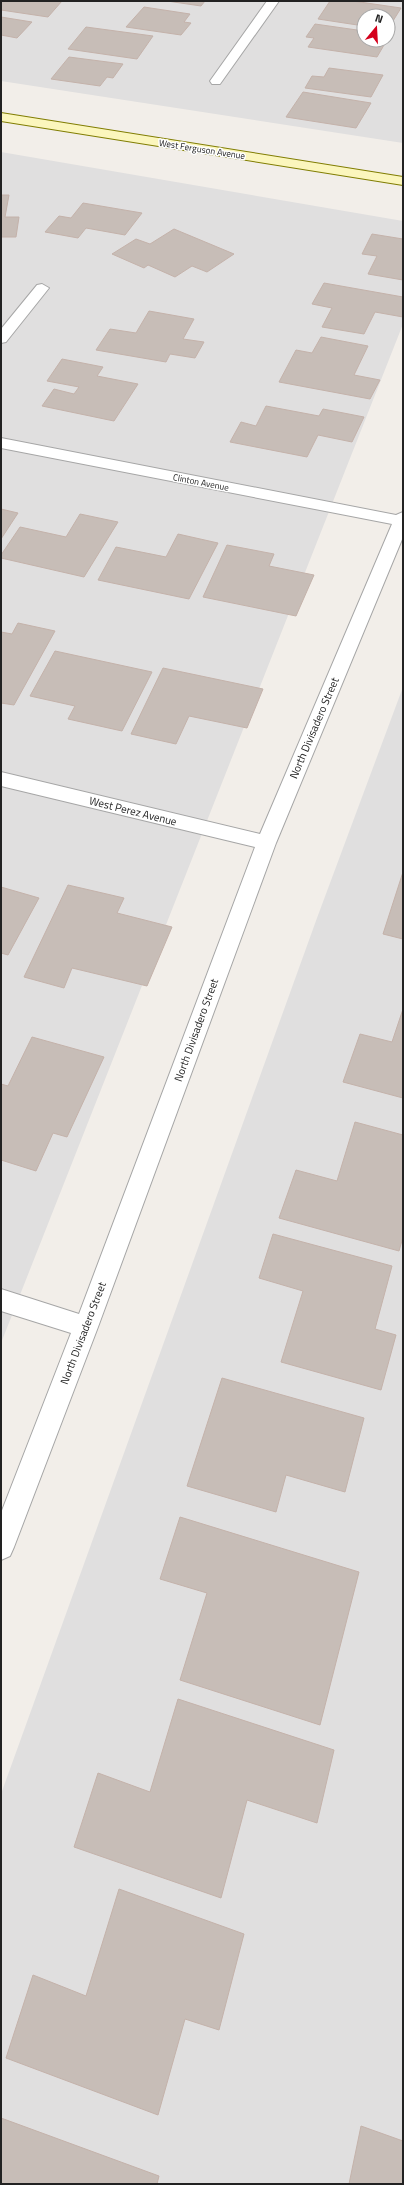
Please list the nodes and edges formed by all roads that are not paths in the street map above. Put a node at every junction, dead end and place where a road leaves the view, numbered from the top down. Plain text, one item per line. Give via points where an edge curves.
1 (273, 1) edge
2 (216, 81) dead end
3 (1, 117) edge
4 (403, 181) edge
5 (42, 288) dead end
6 (1, 339) edge
7 (1, 443) edge
8 (403, 520) edge
9 (1, 779) edge
10 (266, 843) junction
11 (1, 1300) edge
12 (86, 1327) junction
13 (1, 1547) edge

1 - 2 street
3 - 4 street, West Ferguson Avenue
5 - 6 street
7 - 8 street, Clinton Avenue
8 - 10 street, North Divisadero Street
9 - 10 street, West Perez Avenue
10 - 12 street, North Divisadero Street
11 - 12 street
12 - 13 street, North Divisadero Street

